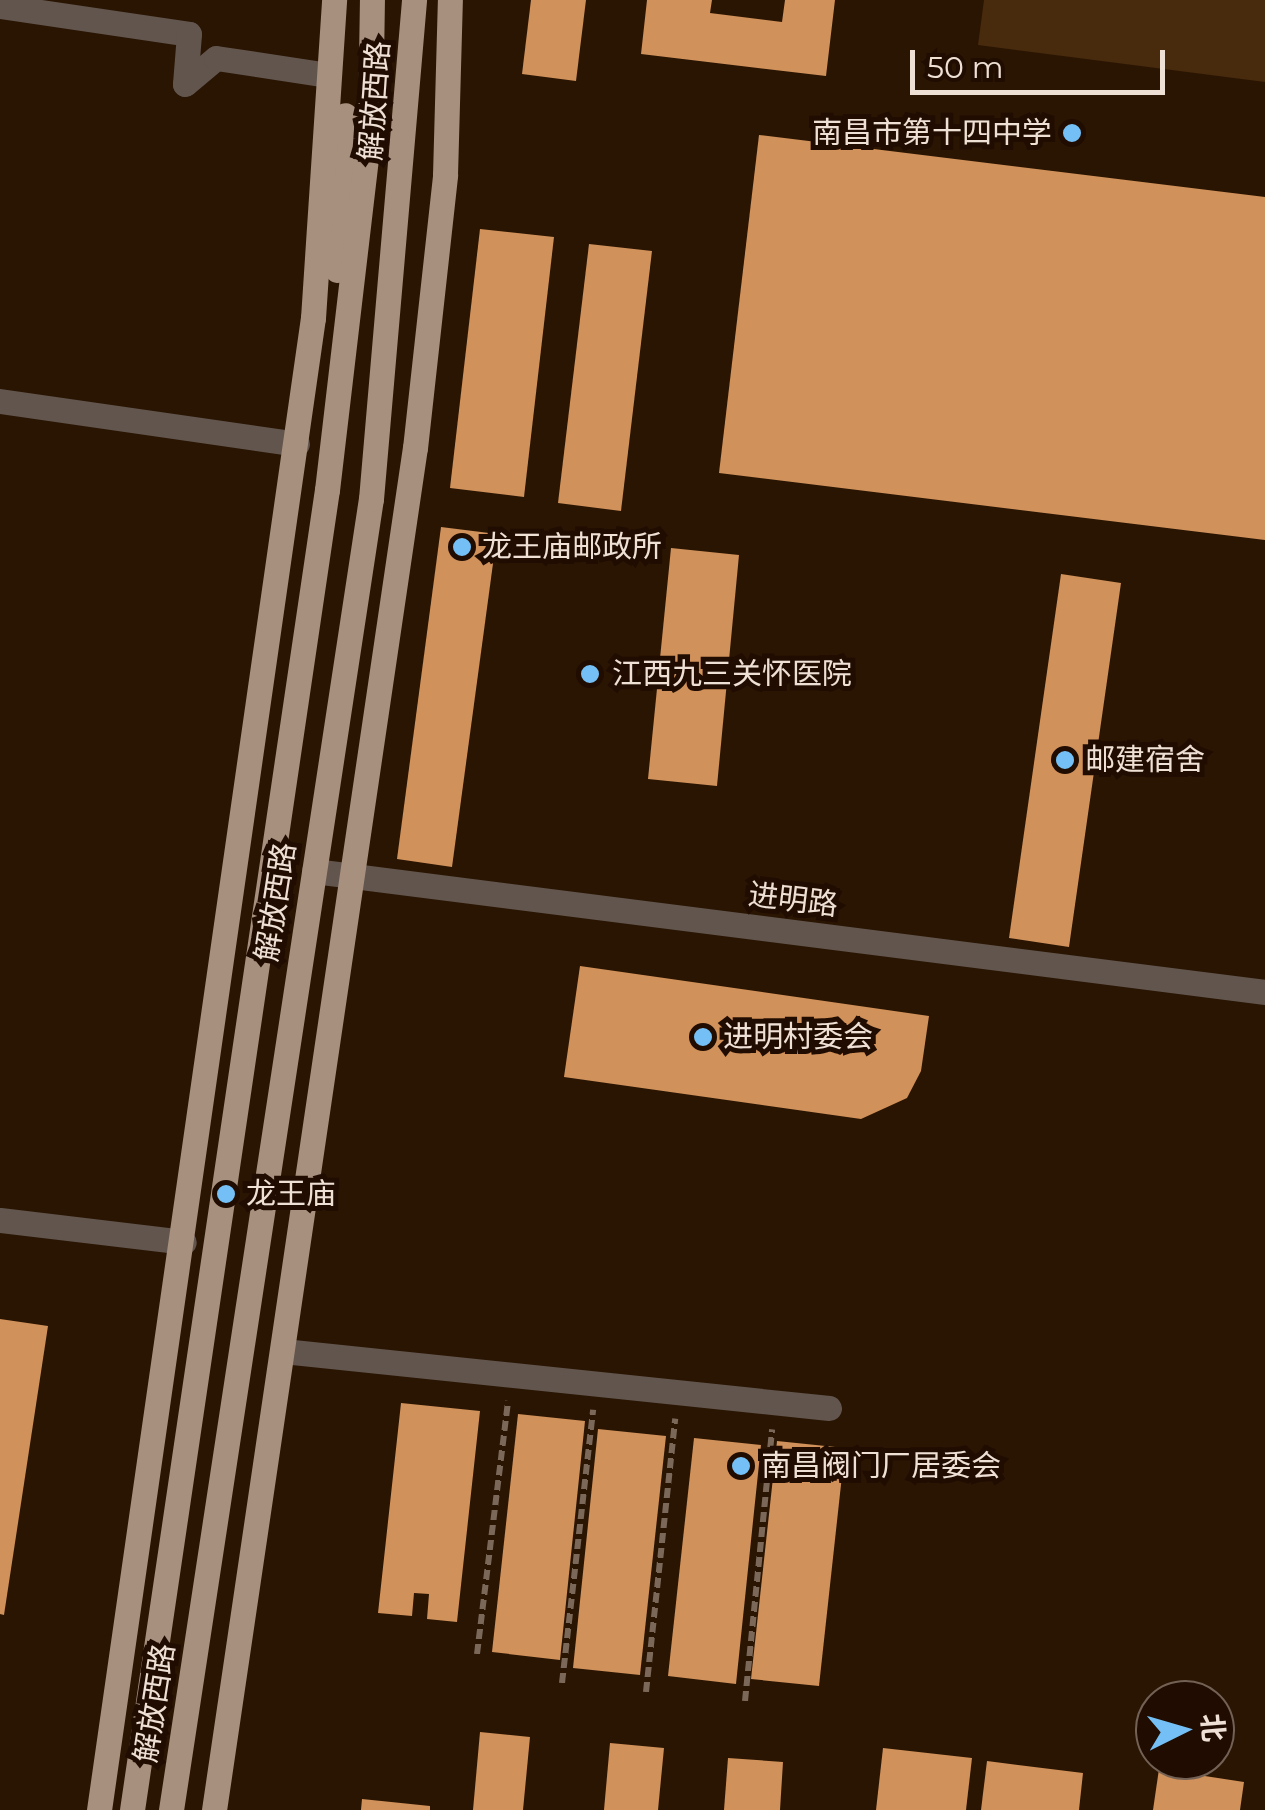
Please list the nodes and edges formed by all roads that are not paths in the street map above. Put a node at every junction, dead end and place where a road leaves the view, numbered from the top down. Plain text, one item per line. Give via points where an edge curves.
1 (334, 0) edge
2 (347, 0) edge
3 (372, 0) edge
4 (414, 0) edge
5 (450, 0) edge
6 (0, 6) edge
7 (330, 75) junction
8 (0, 401) edge
9 (297, 444) junction
10 (327, 490) junction
11 (314, 871) junction
12 (354, 878) junction
13 (1265, 992) edge
14 (0, 1220) edge
15 (184, 1242) junction
16 (283, 1351) junction
17 (829, 1408) dead end
18 (99, 1810) edge
19 (132, 1810) edge
20 (172, 1810) edge
21 (214, 1810) edge

1 - 7 main road
2 - 10 main road
3 - 10 main road, 解放西路 via 370,124
4 - 11 main road, 解放西路 via 371,499
5 - 12 main road via 439,233
6 - 7 street via 189,34 184,84 216,58
7 - 9 main road
8 - 9 street
9 - 15 main road
10 - 19 main road, 解放西路
11 - 12 street, 进明路
11 - 20 main road, 解放西路
12 - 13 street, 进明路
12 - 16 main road
14 - 15 street
15 - 18 main road
16 - 17 street
16 - 21 main road

